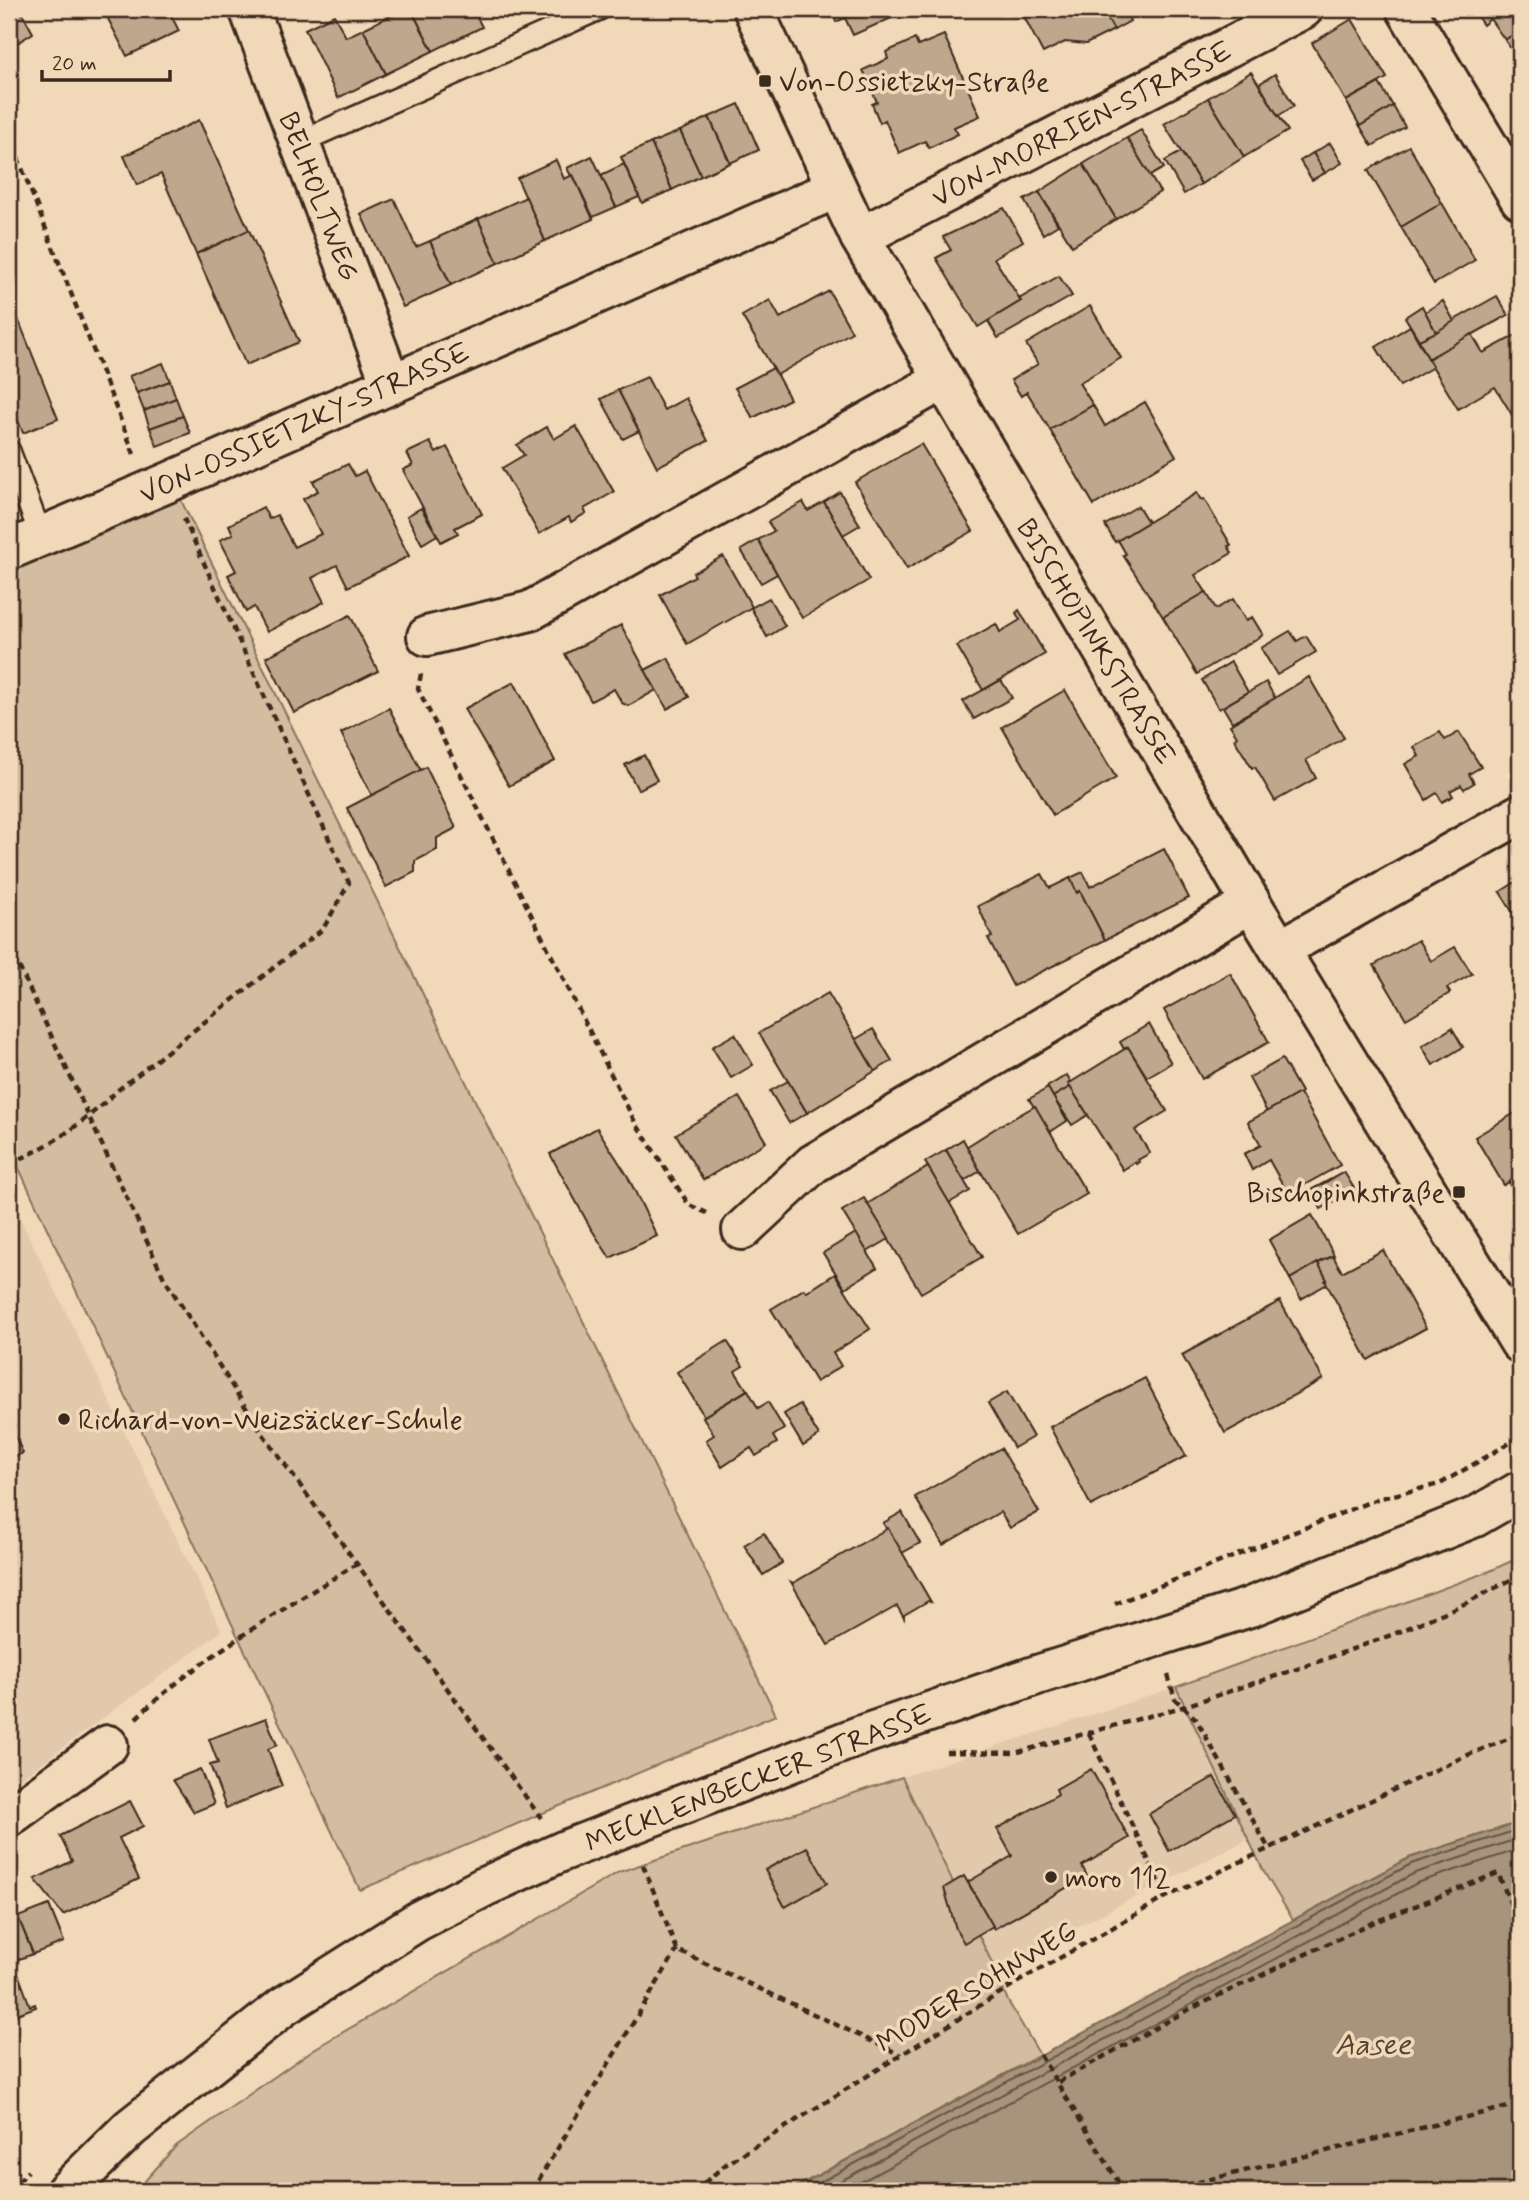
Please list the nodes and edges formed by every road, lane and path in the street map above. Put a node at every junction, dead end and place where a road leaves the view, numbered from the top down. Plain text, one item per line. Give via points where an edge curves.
1 (249, 9) edge
2 (599, 9) edge
3 (753, 9) edge
4 (1303, 9) edge
5 (1406, 9) edge
6 (9, 135) edge
7 (300, 142) junction
8 (835, 189) junction
9 (1520, 199) edge
10 (860, 237) junction
11 (943, 380) junction
12 (391, 384) junction
13 (9, 452) edge
14 (158, 487) junction
15 (25, 543) edge
16 (427, 636) joint
17 (1520, 814) edge
18 (1251, 903) junction
19 (9, 945) edge
20 (1281, 949) junction
21 (90, 1117) junction
22 (9, 1164) edge
23 (743, 1230) joint
24 (1520, 1343) edge
25 (1520, 1491) edge
26 (358, 1563) junction
27 (1520, 1575) edge
28 (1168, 1674) dead end
29 (1182, 1707) junction
30 (1089, 1734) junction
31 (1520, 1734) edge
32 (108, 1745) joint
33 (936, 1752) dead end
34 (9, 1817) edge
35 (1269, 1847) junction
36 (563, 1850) junction
37 (648, 1876) dead end
38 (1166, 1898) junction
39 (1513, 1910) dead end
40 (677, 1950) junction
41 (901, 2055) junction
42 (1040, 2055) dead end
43 (1058, 2082) junction
44 (1520, 2104) edge
45 (66, 2191) edge
46 (532, 2191) edge
47 (695, 2191) edge
48 (1124, 2191) edge
49 (1162, 2191) edge

1 - 7 street, BELHOLTWEG
2 - 7 lane
3 - 8 street, BISCHOPINKSTRASSE
4 - 10 street, VON-MORRIEN-STRASSE
5 - 9 street
6 - 14 path
7 - 12 street, BELHOLTWEG
8 - 10 street, BISCHOPINKSTRASSE
8 - 12 street, VON-OSSIETZKY-STRASSE
10 - 11 street, BISCHOPINKSTRASSE
11 - 16 street via 530,611
11 - 18 street, BISCHOPINKSTRASSE
12 - 14 street, VON-OSSIETZKY-STRASSE
13 - 15 lane, VON-OSSIETZKY-STRASSE
14 - 15 street, VON-OSSIETZKY-STRASSE
14 - 21 path via 349,883 323,929
16 - 23 path via 418,689 635,1122 689,1205
17 - 20 street
18 - 20 street, BISCHOPINKSTRASSE
18 - 23 street via 813,1164
19 - 21 path
20 - 24 street, BISCHOPINKSTRASSE
21 - 22 path via 42,1149
21 - 26 path via 164,1278 260,1430
25 - 36 street, MECKLENBECKER STRASSE via 1475,1517 1250,1607 901,1722
26 - 32 path via 238,1637 156,1700
26 - 36 path
27 - 29 path via 1394,1634
28 - 29 path
29 - 30 path
29 - 35 path via 1196,1719
30 - 33 path via 1015,1753
30 - 38 path
31 - 35 path, MODERSOHNWEG
32 - 34 street
35 - 38 path, MODERSOHNWEG
36 - 45 street, MECKLENBECKER STRASSE via 418,1921 284,2006 130,2128
37 - 40 path
38 - 41 path, MODERSOHNWEG
39 - 43 path via 1498,1872 1367,1925 1186,2011
40 - 41 path
40 - 46 path
41 - 47 path, MODERSOHNWEG via 725,2165
42 - 43 path
43 - 48 path
44 - 49 path

